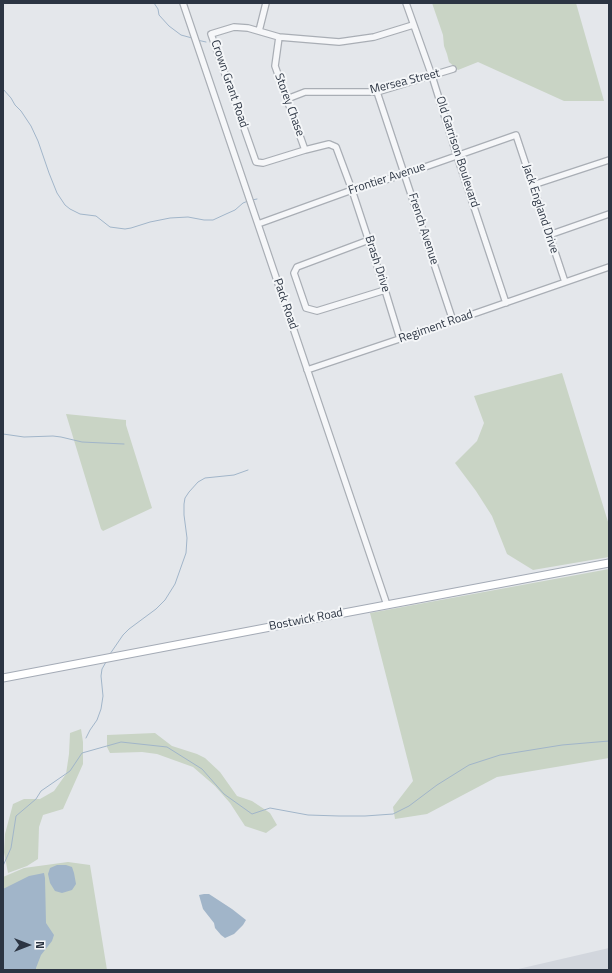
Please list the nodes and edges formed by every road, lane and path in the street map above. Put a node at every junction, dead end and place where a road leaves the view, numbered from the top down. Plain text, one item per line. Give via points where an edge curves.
1 (183, 3) edge
2 (266, 3) edge
3 (406, 3) edge
4 (413, 25) junction
5 (259, 31) junction
6 (279, 37) junction
7 (453, 69) dead end
8 (432, 76) junction
9 (377, 92) junction
10 (287, 99) junction
11 (516, 135) joint
12 (305, 150) junction
13 (457, 156) junction
14 (609, 160) edge
15 (405, 174) junction
16 (533, 185) junction
17 (352, 190) junction
18 (609, 214) edge
19 (258, 224) junction
20 (549, 235) junction
21 (369, 240) junction
22 (609, 268) edge
23 (565, 282) junction
24 (385, 290) junction
25 (506, 303) junction
26 (453, 321) junction
27 (400, 339) junction
28 (307, 370) junction
29 (609, 563) edge
30 (387, 604) junction
31 (3, 678) edge

1 - 19 street, Pack Road
2 - 5 street
3 - 4 street, Old Garrison Boulevard
4 - 6 street, Crown Grant Road via 374,37 338,42
4 - 8 street, Old Garrison Boulevard
5 - 6 street, Crown Grant Road
5 - 12 street, Crown Grant Road via 234,27 211,34 256,162 263,163
6 - 10 street, Storey Chase via 275,66
7 - 8 street, Mersea Street
8 - 9 street, Mersea Street
8 - 13 street, Old Garrison Boulevard
9 - 10 street, Mersea Street via 305,92
9 - 15 street, French Avenue
10 - 12 street, Storey Chase
11 - 13 street, Frontier Avenue
11 - 16 street, Jack England Drive
12 - 17 street, Crown Grant Road via 329,144 336,147
13 - 15 street, Frontier Avenue
13 - 25 street, Old Garrison Boulevard
14 - 16 street
15 - 17 street, Frontier Avenue
15 - 26 street, French Avenue
16 - 20 street, Jack England Drive
17 - 19 street, Frontier Avenue
17 - 21 street, Brash Drive
18 - 20 street
19 - 28 street, Pack Road
20 - 23 street, Jack England Drive
21 - 24 street, Brash Drive
21 - 24 street via 297,267 294,273 306,308 317,311
22 - 23 street, Regiment Road
23 - 25 street, Regiment Road
24 - 27 street, Brash Drive
25 - 26 street, Regiment Road
26 - 27 street, Regiment Road
27 - 28 street, Regiment Road
28 - 30 street, Pack Road
29 - 30 main road, Bostwick Road
30 - 31 main road, Bostwick Road

